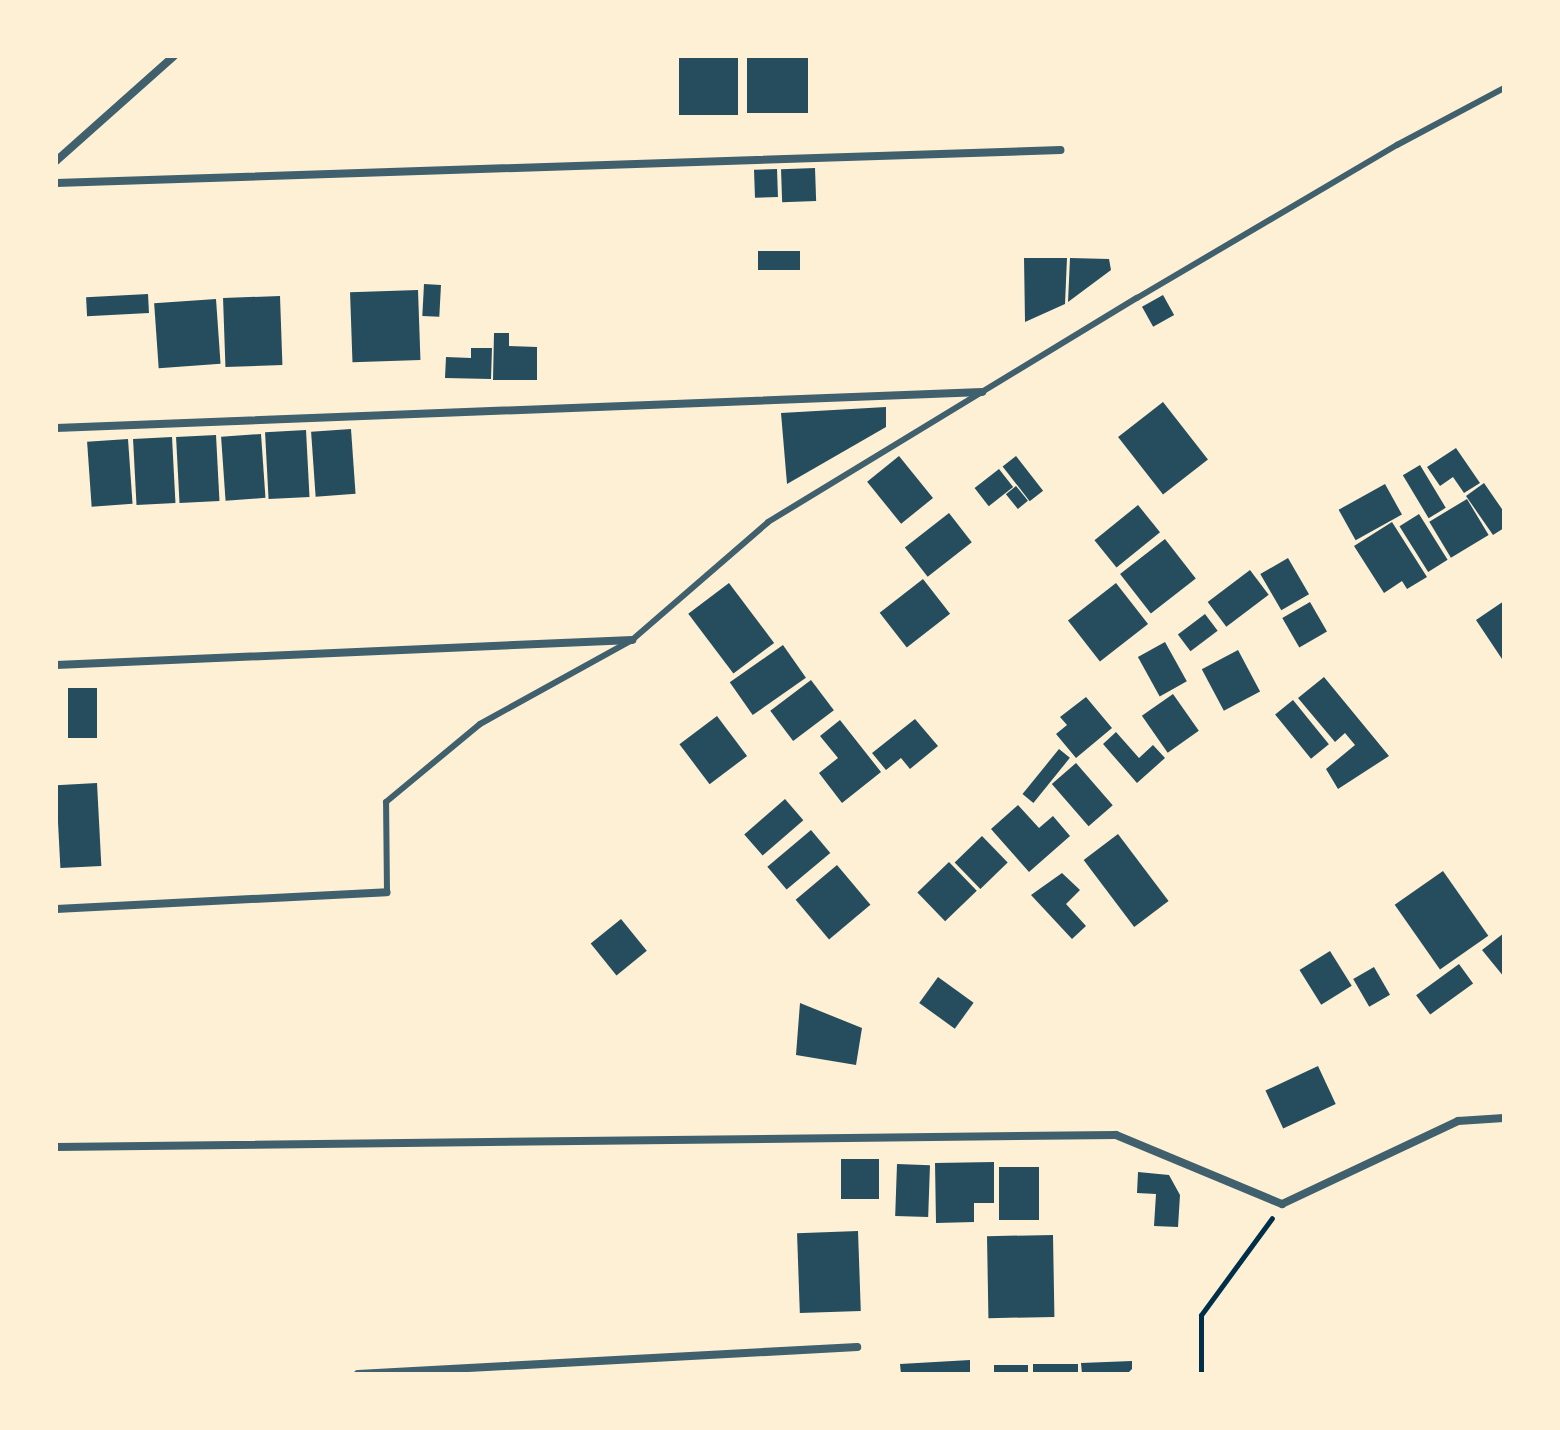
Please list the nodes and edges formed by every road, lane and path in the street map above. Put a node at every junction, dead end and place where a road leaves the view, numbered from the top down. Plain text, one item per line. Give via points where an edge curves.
1 (174, 56) edge
2 (1504, 88) edge
3 (1060, 150) dead end
4 (56, 161) edge
5 (56, 183) edge
6 (982, 392) junction
7 (56, 428) edge
8 (632, 640) junction
9 (56, 665) edge
10 (387, 892) joint
11 (56, 909) edge
12 (1504, 1118) edge
13 (56, 1147) edge
14 (1282, 1204) junction
15 (857, 1347) dead end
16 (358, 1374) edge
17 (1201, 1374) edge

1 - 4 street
2 - 6 lane via 1397,145
3 - 5 street
6 - 7 street
6 - 8 lane via 768,522
8 - 9 street
8 - 10 lane via 480,724 386,802
10 - 11 street
12 - 14 street via 1458,1121
13 - 14 street via 1116,1135
14 - 17 path via 1201,1315
15 - 16 street

